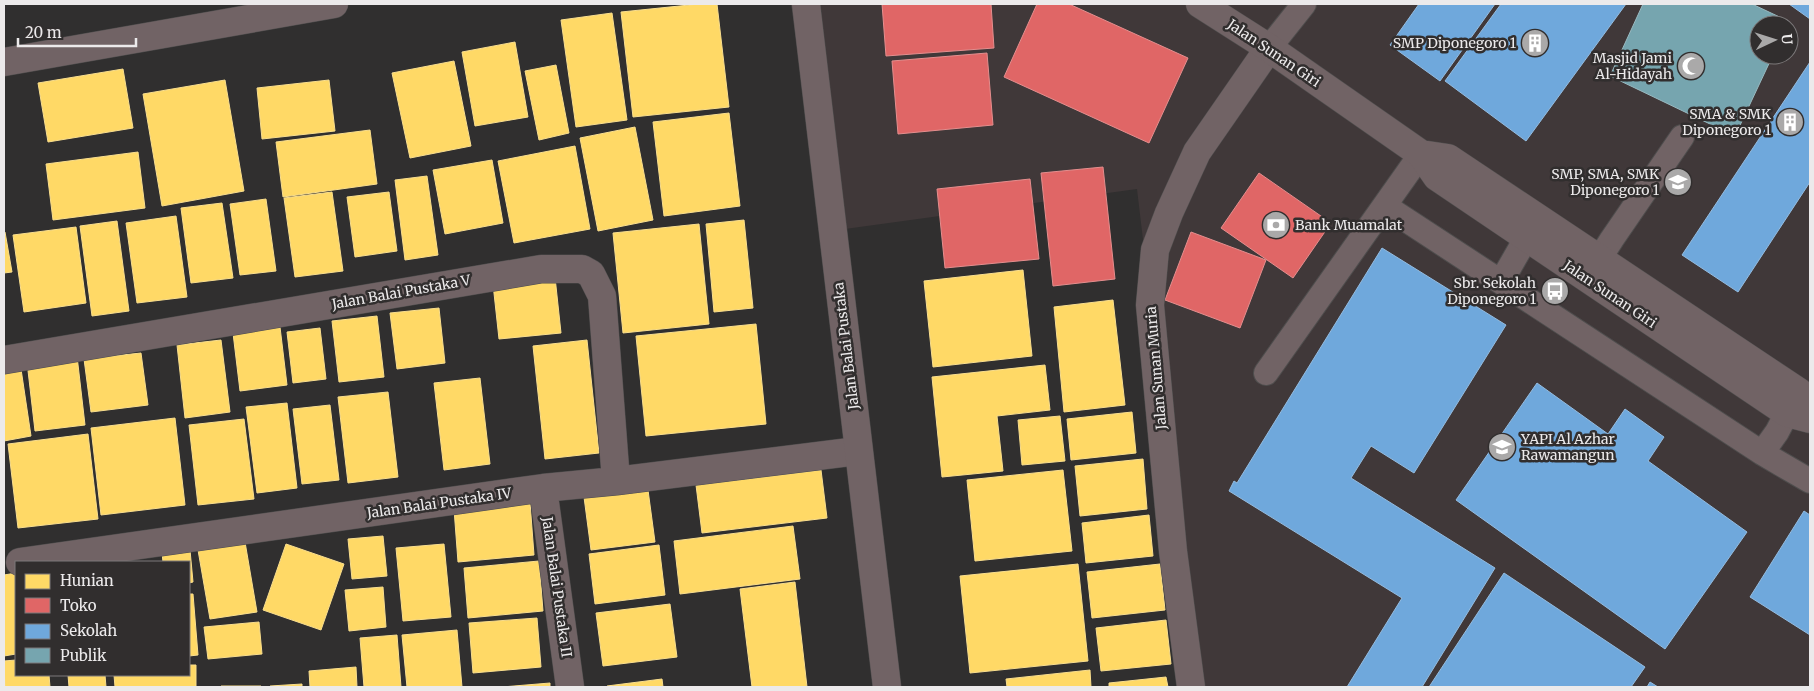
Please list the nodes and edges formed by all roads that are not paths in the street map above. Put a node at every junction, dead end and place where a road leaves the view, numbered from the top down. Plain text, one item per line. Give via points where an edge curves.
1 (334, 4) edge
2 (806, 4) edge
3 (1200, 4) edge
4 (1304, 4) edge
5 (1268, 48) junction
6 (4, 62) edge
7 (1682, 137) dead end
8 (1421, 154) junction
9 (1385, 206) junction
10 (1532, 227) junction
11 (1592, 269) junction
12 (1501, 282) junction
13 (4, 360) edge
14 (1266, 373) dead end
15 (1803, 414) edge
16 (858, 451) junction
17 (1762, 453) junction
18 (616, 481) junction
19 (1810, 481) edge
20 (543, 488) junction
21 (25, 561) edge
22 (570, 687) edge
23 (887, 687) edge
24 (1191, 687) edge

1 - 6 street
2 - 16 street, Jalan Balai Pustaka
3 - 5 street, Jalan Sunan Giri
4 - 5 lane
5 - 8 street, Jalan Sunan Giri
5 - 24 street, Jalan Sunan Muria via 1197,152 1168,213 1156,250 1150,305 1173,551
7 - 11 lane
8 - 9 lane
8 - 10 street, Jalan Sunan Giri via 1437,177
9 - 12 lane
9 - 14 lane
10 - 11 street, Jalan Sunan Giri
10 - 12 lane
11 - 15 street, Jalan Sunan Giri
12 - 17 lane
13 - 18 street, Jalan Balai Pustaka V via 541,269 582,269 591,274 602,296
15 - 17 lane via 1777,432
16 - 18 street, Jalan Balai Pustaka IV
16 - 23 street, Jalan Balai Pustaka
17 - 19 lane
18 - 20 street, Jalan Balai Pustaka IV
20 - 21 street, Jalan Balai Pustaka IV
20 - 22 street, Jalan Balai Pustaka II

